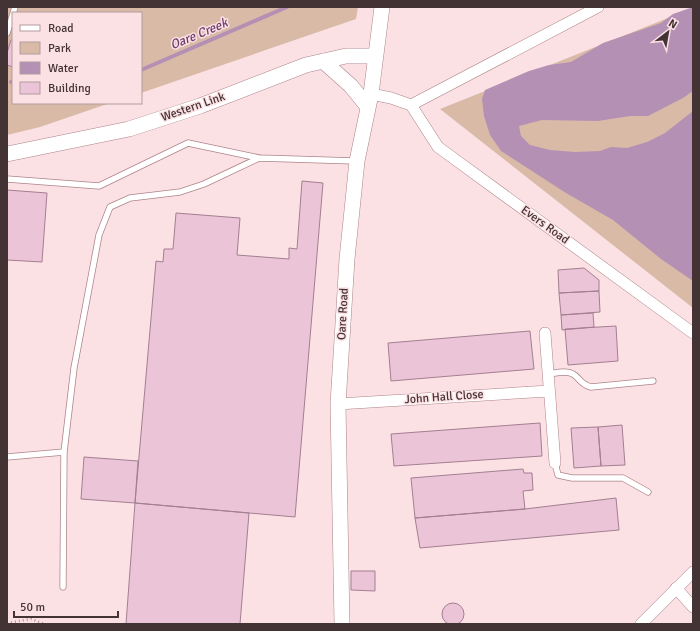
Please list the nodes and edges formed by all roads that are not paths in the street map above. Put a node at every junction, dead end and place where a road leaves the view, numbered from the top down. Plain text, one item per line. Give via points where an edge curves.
1 (382, 7) edge
2 (598, 7) edge
3 (12, 17) edge
4 (7, 33) edge
5 (376, 56) junction
6 (323, 61) junction
7 (370, 100) junction
8 (411, 105) junction
9 (7, 154) edge
10 (259, 158) junction
11 (357, 161) junction
12 (7, 179) edge
13 (693, 333) edge
14 (545, 334) dead end
15 (548, 374) junction
16 (653, 381) dead end
17 (549, 391) junction
18 (338, 404) junction
19 (64, 452) junction
20 (7, 457) edge
21 (555, 463) joint
22 (648, 492) dead end
23 (693, 572) edge
24 (63, 587) dead end
25 (676, 588) junction
26 (693, 607) edge
27 (342, 624) edge
28 (641, 624) edge

1 - 5 street, Oare Road
2 - 8 street
3 - 4 lane
5 - 6 street, Western Link via 346,56
5 - 7 street, Oare Road
6 - 7 street
6 - 9 street, Western Link via 129,129
7 - 8 street via 391,98
7 - 11 street, Oare Road
8 - 13 street, Evers Road via 438,147
10 - 11 lane
10 - 12 lane via 188,143 99,186
10 - 19 lane via 204,184 180,192 130,198 110,207 99,235 74,368
11 - 18 street, Oare Road via 347,259
14 - 15 street
15 - 16 lane via 573,374 583,384 591,387
15 - 17 street
17 - 18 street, John Hall Close
17 - 21 street
18 - 27 street, Oare Road
19 - 20 lane
19 - 24 lane
21 - 22 lane via 558,475 572,478 624,478
23 - 25 street
25 - 26 street
25 - 28 street

